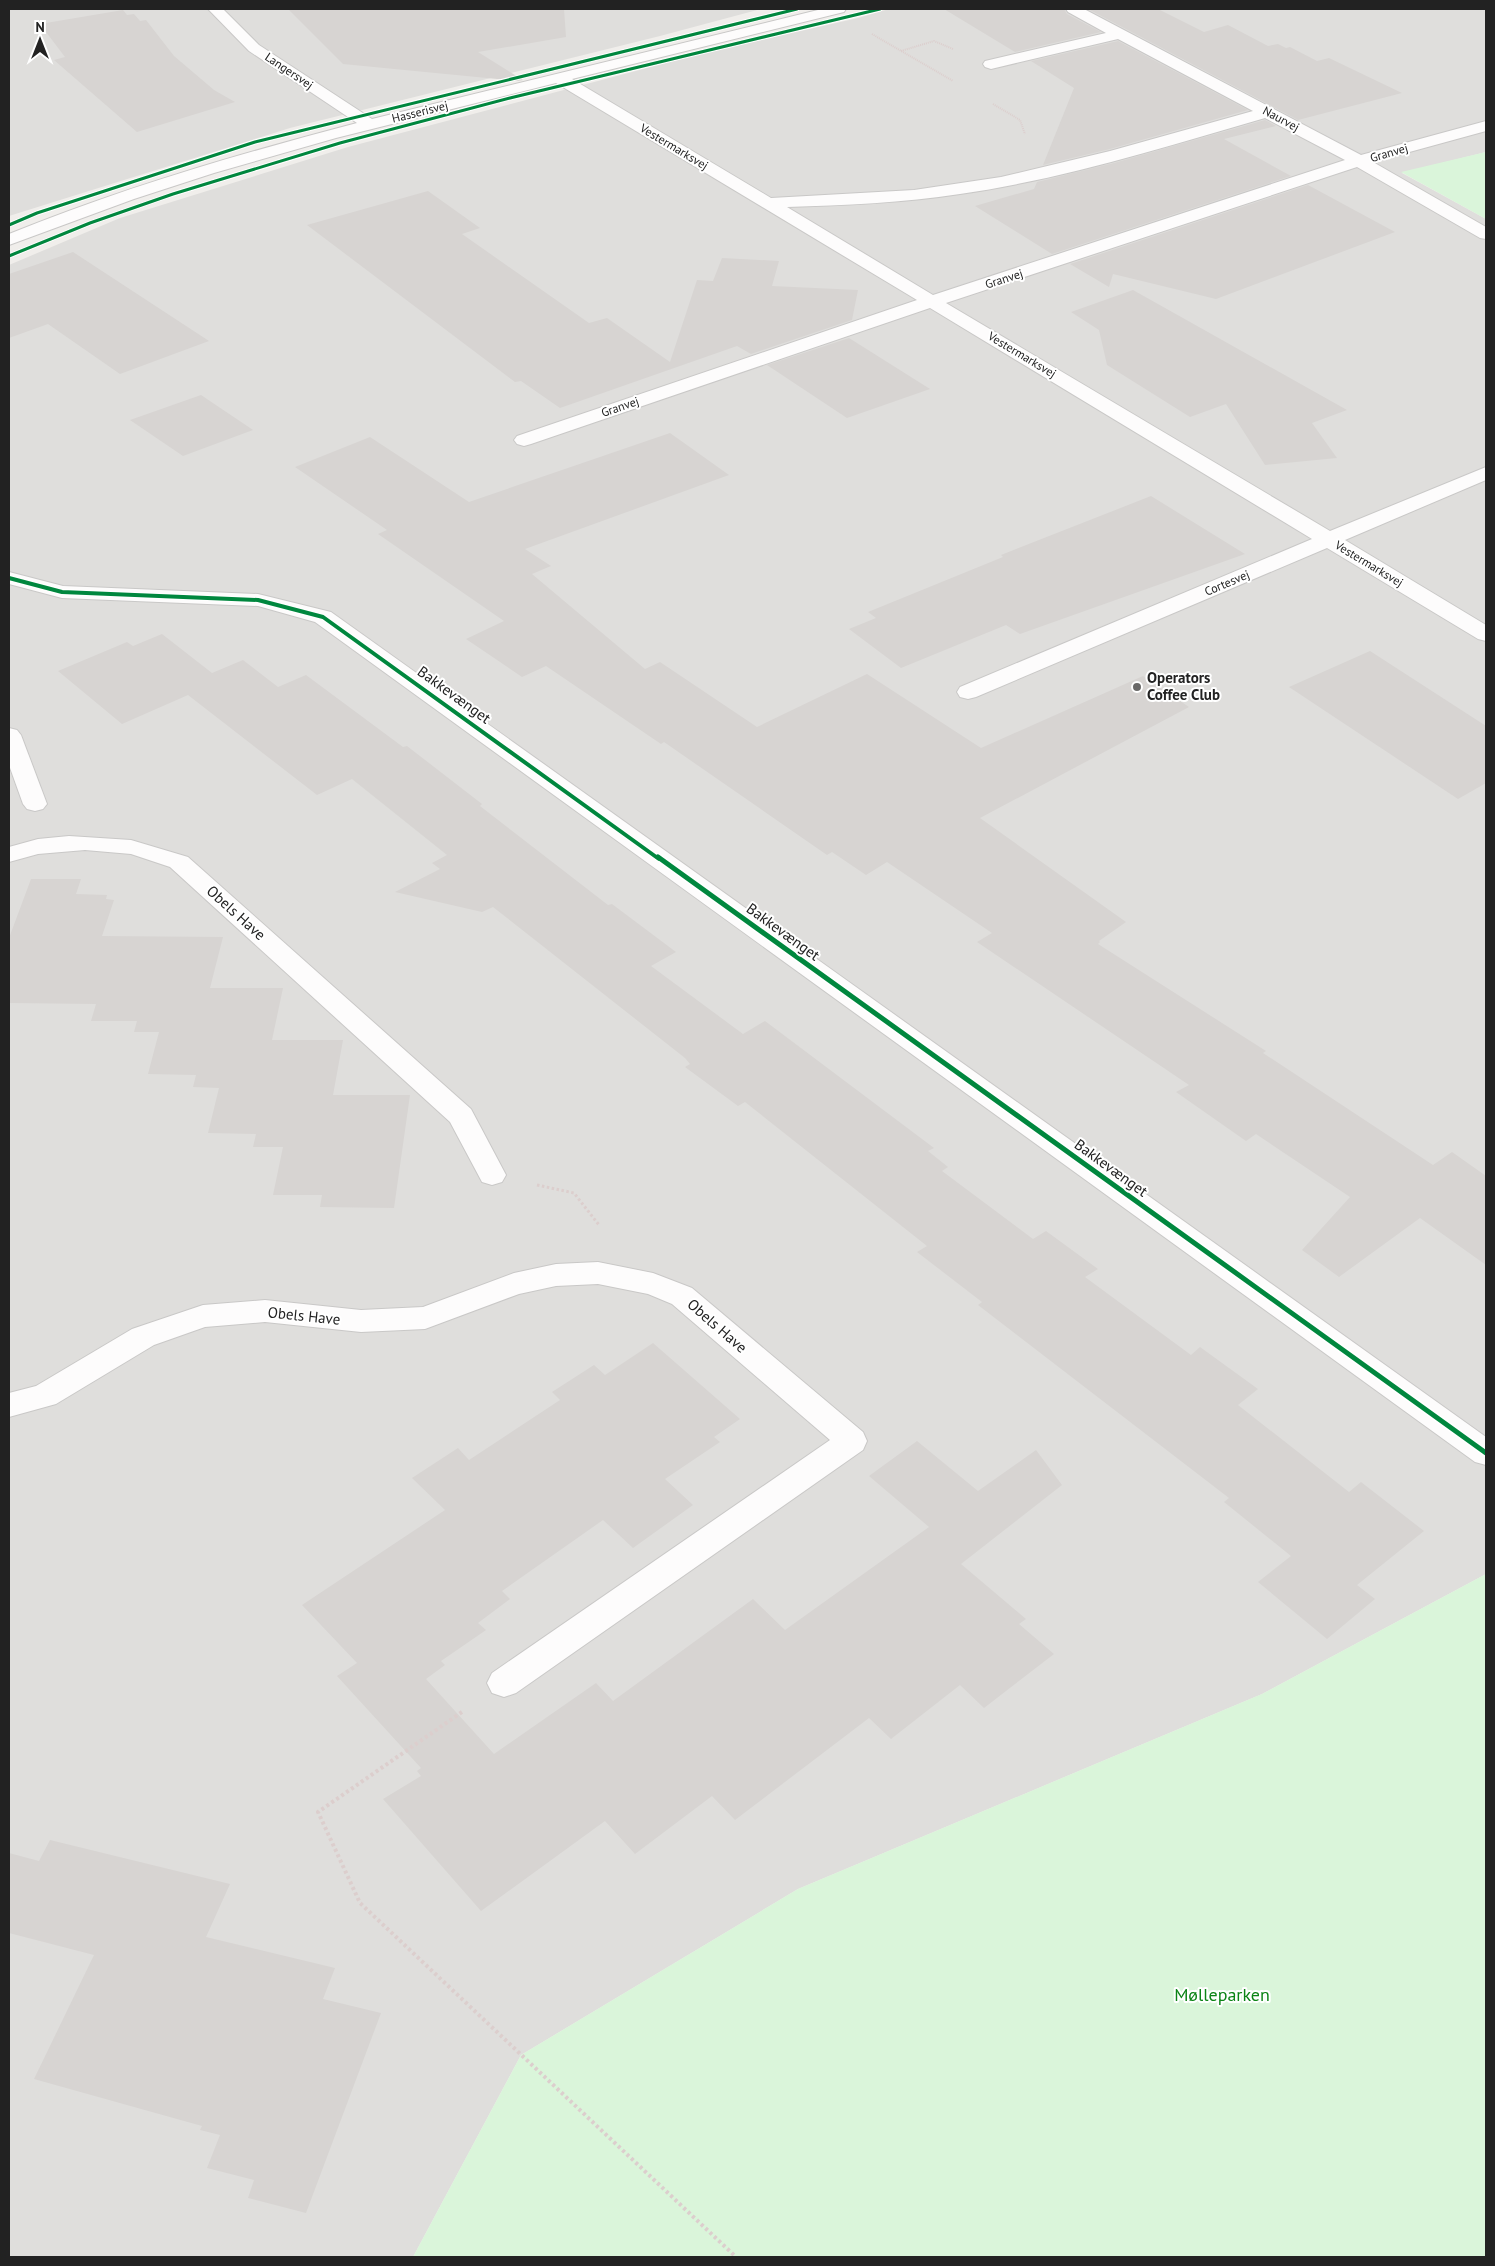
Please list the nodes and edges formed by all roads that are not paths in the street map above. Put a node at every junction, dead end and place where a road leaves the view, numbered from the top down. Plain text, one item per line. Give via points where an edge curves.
1 (214, 9) edge
2 (839, 9) edge
3 (1073, 9) edge
4 (1120, 34) junction
5 (991, 64) dead end
6 (557, 78) junction
7 (1267, 112) junction
8 (369, 124) junction
9 (1486, 126) edge
10 (1359, 161) junction
11 (768, 203) junction
12 (1486, 234) edge
13 (9, 240) edge
14 (933, 301) junction
15 (524, 440) dead end
16 (1486, 473) edge
17 (1329, 540) junction
18 (9, 578) edge
19 (1486, 634) edge
20 (968, 692) dead end
21 (9, 735) edge
22 (35, 804) dead end
23 (9, 855) edge
24 (492, 1175) road end
25 (9, 1405) edge
26 (1486, 1453) edge
27 (504, 1683) road end

1 - 8 street, Langersvej via 254,48
2 - 6 street, Hasserisvej
3 - 4 street, Naurvej
4 - 5 street
4 - 7 street, Naurvej
6 - 8 street, Hasserisvej
6 - 11 street, Vestermarksvej
7 - 10 street, Naurvej
7 - 11 street via 1068,168 960,189
8 - 13 street, Hasserisvej via 171,180
9 - 10 street, Granvej
10 - 12 street, Naurvej
10 - 14 street, Granvej
11 - 14 street, Vestermarksvej
14 - 15 street, Granvej
14 - 17 street, Vestermarksvej
16 - 17 street, Cortesvej
17 - 19 street, Vestermarksvej
17 - 20 street, Cortesvej
18 - 26 street, Bakkevænget via 62,592 258,600 323,617
21 - 22 street
23 - 24 street, Obels Have via 21,850 73,843 132,848 179,862 461,1116
25 - 27 street, Obels Have via 45,1396 143,1337 203,1316 265,1311 361,1322 425,1318 514,1284 556,1275 598,1273 653,1284 682,1296 852,1442

